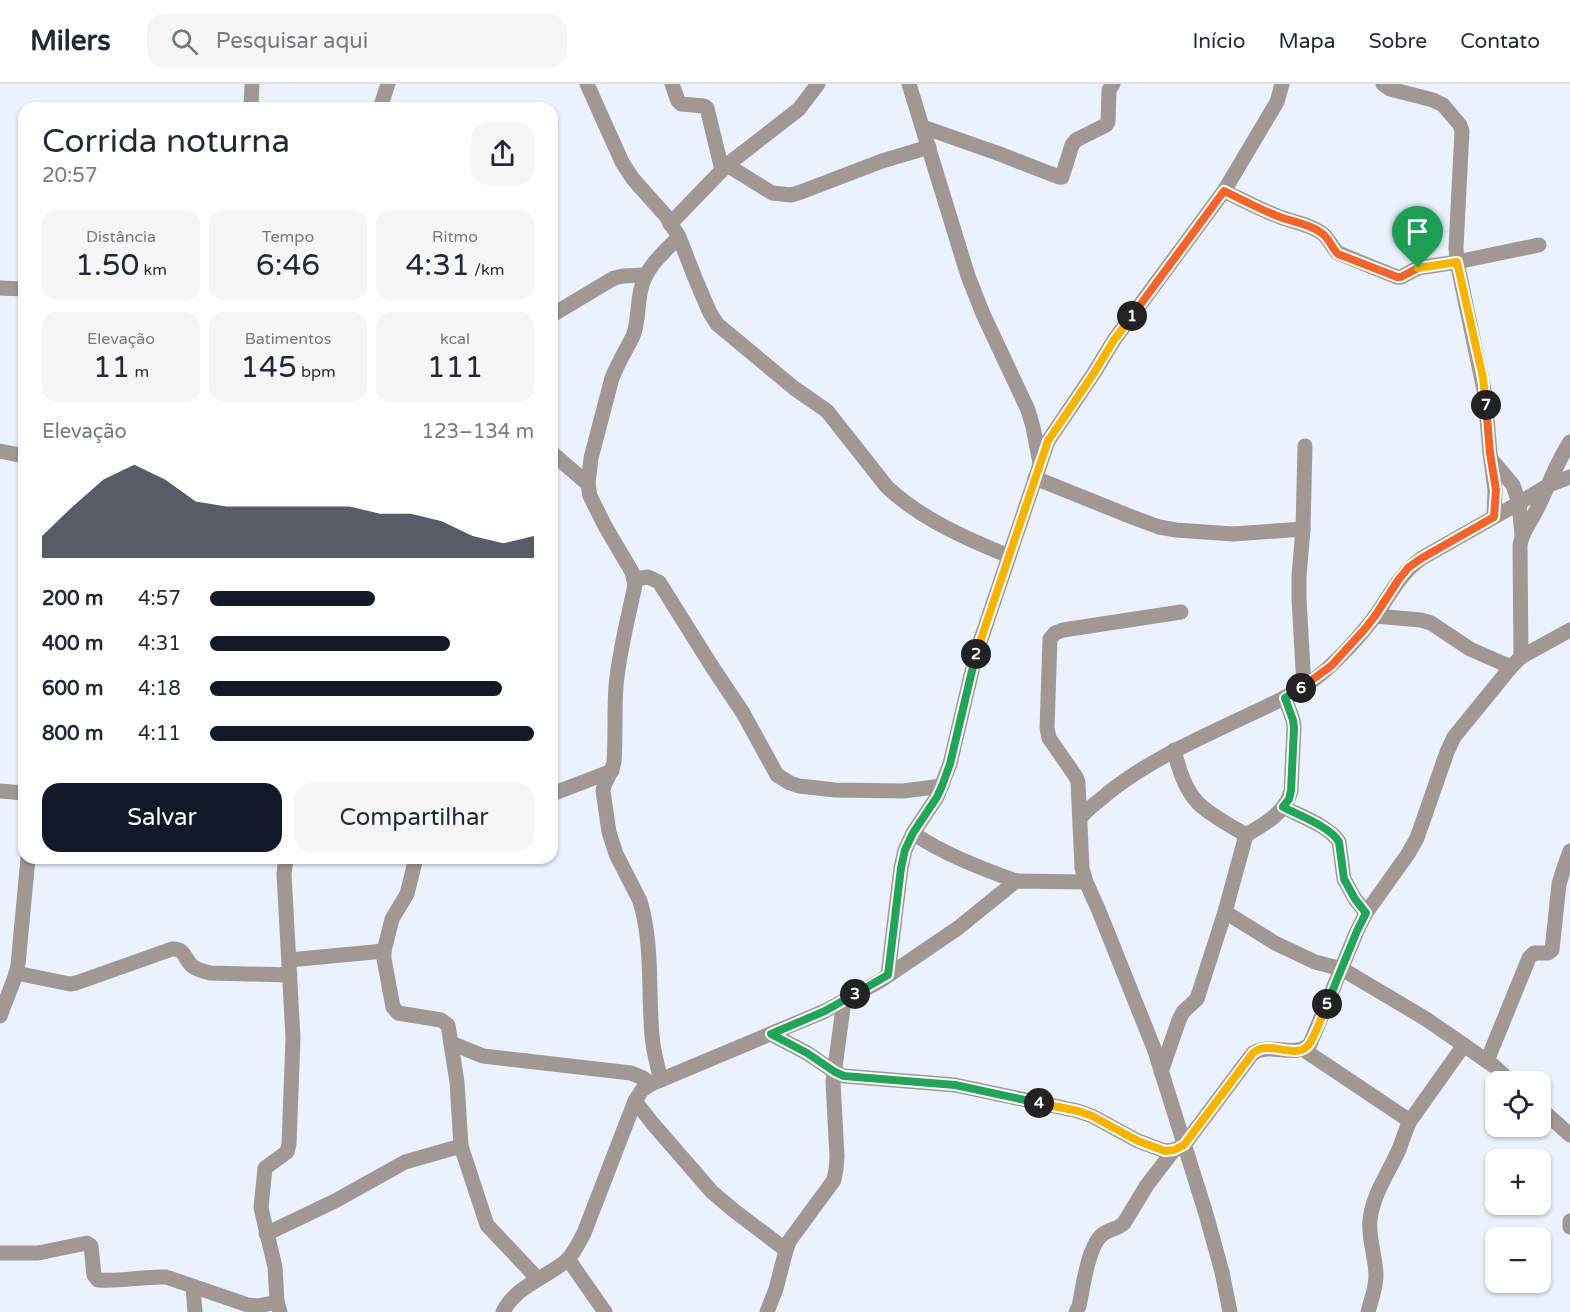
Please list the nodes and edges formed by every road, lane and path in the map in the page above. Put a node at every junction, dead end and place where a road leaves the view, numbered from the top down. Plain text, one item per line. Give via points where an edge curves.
1 (252, 84) edge
2 (388, 84) edge
3 (587, 84) edge
4 (672, 84) edge
5 (818, 84) edge
6 (909, 84) edge
7 (1113, 84) edge
8 (1282, 84) edge
9 (1383, 84) edge
10 (251, 102) edge
11 (382, 102) edge
12 (923, 127) junction
13 (929, 147) junction
14 (724, 168) junction
15 (1224, 191) junction
16 (674, 230) junction
17 (1539, 245) dead end
18 (1457, 262) junction
19 (645, 275) junction
20 (0, 288) edge
21 (18, 289) edge
22 (558, 311) edge
23 (1570, 442) edge
24 (1305, 446) dead end
25 (0, 451) edge
26 (18, 455) edge
27 (558, 458) edge
28 (1491, 459) junction
29 (1040, 463) junction
30 (1570, 477) edge
31 (1035, 478) junction
32 (588, 484) junction
33 (1549, 485) junction
34 (1519, 504) junction
35 (1494, 517) junction
36 (1303, 529) junction
37 (1522, 536) junction
38 (1009, 556) junction
39 (634, 579) junction
40 (1181, 612) dead end
41 (1375, 616) junction
42 (1570, 630) edge
43 (1516, 662) junction
44 (1304, 687) junction
45 (1285, 698) junction
46 (1174, 750) junction
47 (612, 771) junction
48 (942, 786) junction
49 (0, 791) edge
50 (18, 792) edge
51 (558, 792) edge
52 (1283, 807) junction
53 (1081, 817) junction
54 (913, 833) junction
55 (1246, 835) junction
56 (1570, 852) edge
57 (27, 864) edge
58 (285, 864) edge
59 (415, 864) edge
60 (1016, 881) junction
61 (1086, 882) junction
62 (1225, 912) junction
63 (1366, 913) junction
64 (384, 951) junction
65 (290, 967) junction
66 (1342, 969) junction
67 (16, 972) junction
68 (888, 975) junction
69 (844, 1001) junction
70 (0, 1016) edge
71 (771, 1034) junction
72 (451, 1043) junction
73 (1464, 1045) junction
74 (1304, 1050) junction
75 (1487, 1061) junction
76 (1498, 1071) edge
77 (835, 1072) junction
78 (1161, 1072) junction
79 (656, 1082) junction
80 (635, 1101) junction
81 (1551, 1118) edge
82 (1410, 1121) junction
83 (1570, 1135) edge
84 (461, 1146) junction
85 (1179, 1147) junction
86 (1570, 1221) edge
87 (1570, 1227) edge
88 (266, 1234) junction
89 (786, 1250) junction
90 (0, 1253) edge
91 (568, 1260) junction
92 (538, 1279) junction
93 (193, 1287) junction
94 (278, 1307) edge
95 (1080, 1310) edge
96 (195, 1312) edge
97 (503, 1312) edge
98 (605, 1312) edge
99 (767, 1312) edge
100 (1230, 1312) edge
101 (1368, 1312) edge

1 - 10 street
2 - 11 street
3 - 16 street via 622,162
4 - 14 street via 681,104 707,108
5 - 14 street via 799,109
6 - 12 street
7 - 12 street via 1109,90 1108,122 1076,140 1062,177
8 - 15 street via 1277,102
9 - 18 street via 1443,105 1460,124
12 - 13 street
13 - 14 street via 791,195 772,193
13 - 29 street via 968,276 1028,410
14 - 16 street
15 - 18 street via 1320,231 1338,254 1397,277 1418,268
15 - 29 street via 1114,340 1048,441
16 - 19 street
16 - 38 street via 717,324 827,411 897,497 955,533
17 - 18 street
18 - 28 street via 1483,378
19 - 22 street via 614,278
19 - 32 street via 633,334 612,378
20 - 21 street
23 - 33 street
24 - 36 street
25 - 26 street
27 - 32 street
28 - 34 street via 1513,485
28 - 35 street via 1496,496
29 - 31 street
30 - 33 street
31 - 36 street via 1132,518 1176,530 1233,534
31 - 38 street
32 - 39 street via 590,496
33 - 34 street
33 - 37 street
34 - 35 street
34 - 37 street
35 - 41 street via 1409,567
36 - 44 street via 1299,599
37 - 43 street
38 - 48 street via 976,654
39 - 47 street via 617,673
39 - 48 street via 648,577 659,582 743,713 777,775 790,783 835,790 903,791
40 - 53 street via 1063,630 1050,639 1047,728 1049,738 1077,777
41 - 43 street via 1431,623 1470,649
41 - 44 street via 1331,666
42 - 43 street
43 - 63 street via 1454,737 1417,838
44 - 45 street
45 - 46 street
45 - 52 street via 1294,728 1291,791
46 - 53 street via 1116,786
46 - 55 street via 1185,784 1198,803
47 - 51 street
47 - 79 street via 603,786 609,832 640,901 647,932
48 - 54 street
49 - 50 street
52 - 55 street
52 - 63 street via 1336,837 1344,879
53 - 61 street
54 - 60 street
54 - 68 street via 901,868
55 - 62 street
56 - 75 street via 1559,884 1552,950 1533,953 1528,958
57 - 67 street
58 - 65 street
59 - 64 street via 407,894 388,930
60 - 61 street
60 - 68 street via 958,928
61 - 78 street
62 - 66 street via 1275,943 1315,962
62 - 78 street via 1197,999 1179,1020
63 - 66 street
64 - 65 street
64 - 72 street via 395,1010 446,1022
65 - 67 street via 210,973 190,964 177,948 70,984
65 - 88 street via 293,1038 289,1144 287,1152 266,1168 261,1208
66 - 73 street
66 - 74 street
67 - 70 street
68 - 69 street
69 - 71 street
69 - 77 street
71 - 77 street
71 - 79 street
72 - 79 street via 483,1056 631,1073
72 - 84 street
73 - 75 street
73 - 82 street
74 - 82 street
74 - 85 street via 1266,1048 1253,1053
75 - 76 street
77 - 85 street via 854,1078 955,1085 1078,1111 1165,1151
77 - 89 street via 834,1180
78 - 85 street
79 - 80 street via 642,1090
80 - 89 street via 712,1192
80 - 91 street via 584,1233
81 - 83 street
82 - 101 street via 1378,1191 1371,1218 1376,1274
84 - 88 street via 405,1162
84 - 92 street via 487,1224
85 - 95 street via 1124,1223 1100,1237 1089,1259
85 - 100 street via 1206,1214
86 - 87 street
88 - 94 street
89 - 99 street
90 - 93 street via 38,1252 87,1243 98,1280 166,1277
91 - 92 street
91 - 98 street
92 - 97 street via 517,1294
93 - 94 street via 248,1305
93 - 96 street

